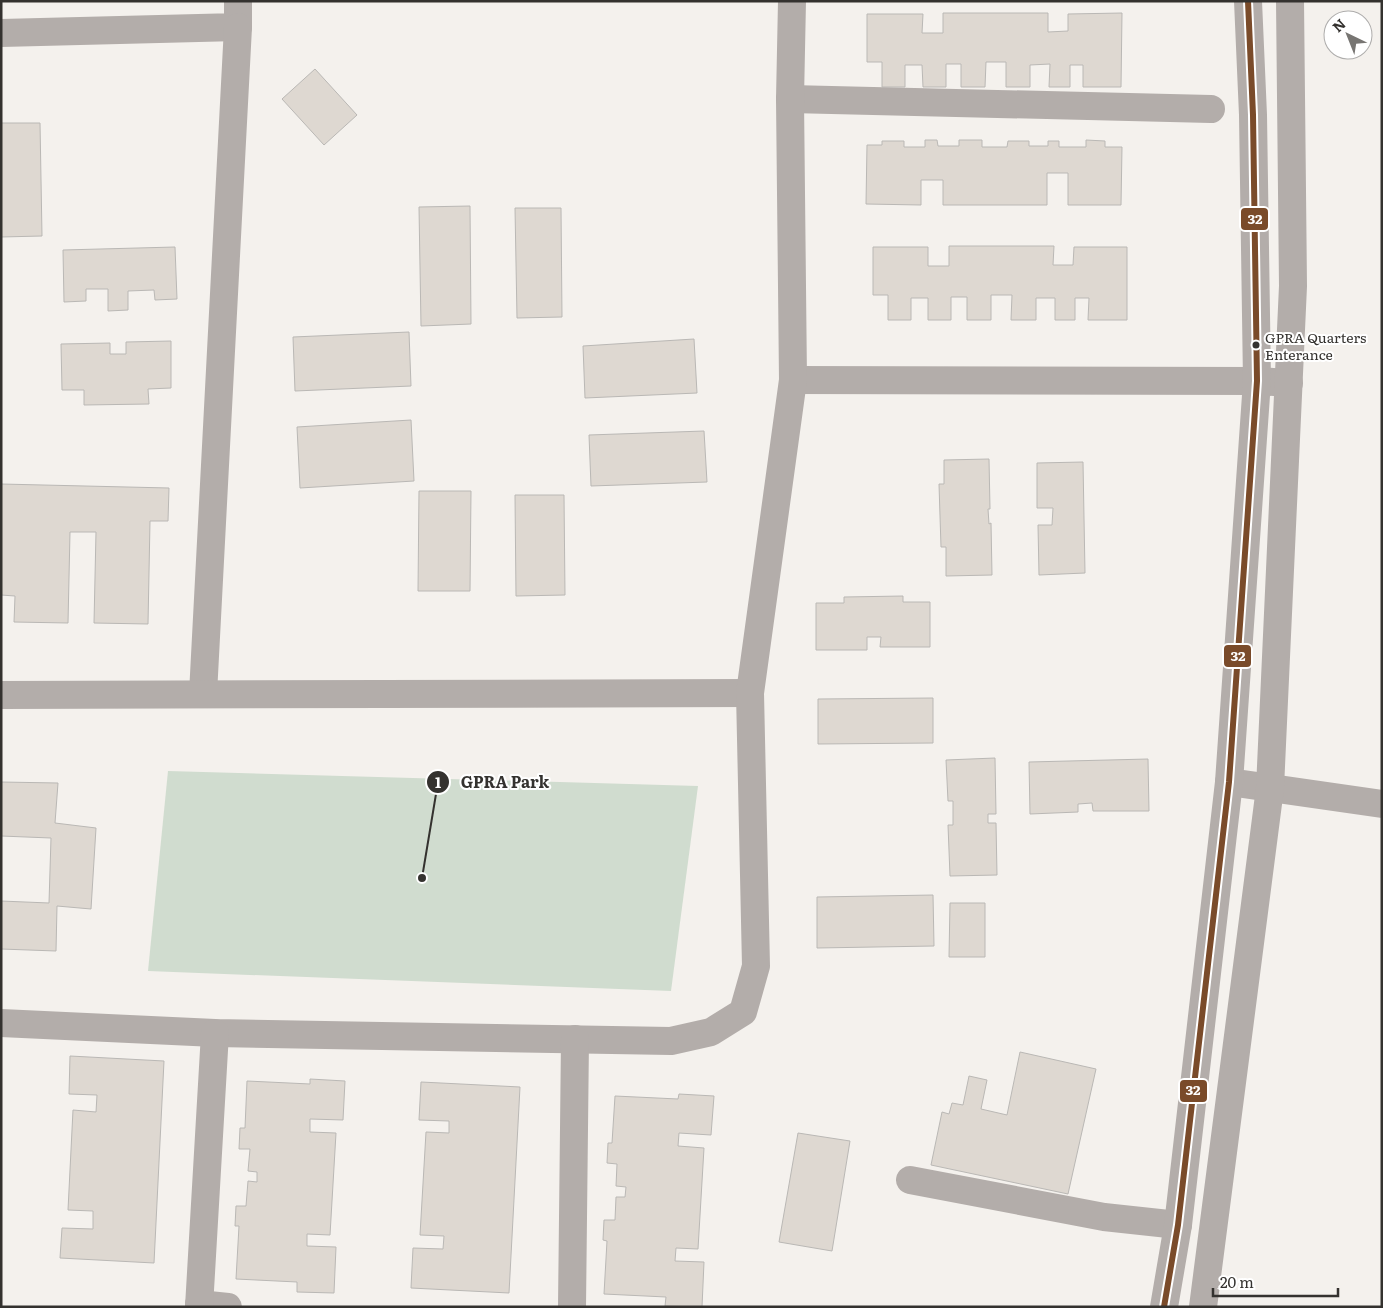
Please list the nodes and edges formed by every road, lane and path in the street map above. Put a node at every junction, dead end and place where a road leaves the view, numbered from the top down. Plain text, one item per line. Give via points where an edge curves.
1 (792, 1) edge
2 (1248, 1) edge
3 (1290, 1) edge
4 (238, 14) edge
5 (1, 33) edge
6 (790, 99) junction
7 (1211, 109) dead end
8 (793, 380) junction
9 (1257, 382) junction
10 (1289, 383) junction
11 (750, 692) junction
12 (1, 694) edge
13 (204, 694) junction
14 (1229, 782) junction
15 (1270, 788) junction
16 (1382, 804) edge
17 (1, 1023) edge
18 (215, 1033) junction
19 (576, 1039) junction
20 (910, 1180) dead end
21 (1178, 1225) junction
22 (199, 1306) edge
23 (228, 1307) edge
24 (572, 1307) edge
25 (1164, 1307) edge
26 (1203, 1307) edge

1 - 6 street
2 - 9 street
3 - 10 street via 1293,286
4 - 5 street
4 - 13 street
6 - 7 street
6 - 8 street
8 - 9 street
8 - 11 street
9 - 10 street
9 - 14 street
10 - 15 street
11 - 13 street
11 - 19 street via 756,966 743,1012 711,1032 671,1041
12 - 13 street
14 - 15 street
14 - 21 street
15 - 16 street
15 - 26 street
17 - 18 street
18 - 19 street
18 - 22 street
19 - 24 street
20 - 21 street via 1104,1217
21 - 25 street
22 - 23 street

